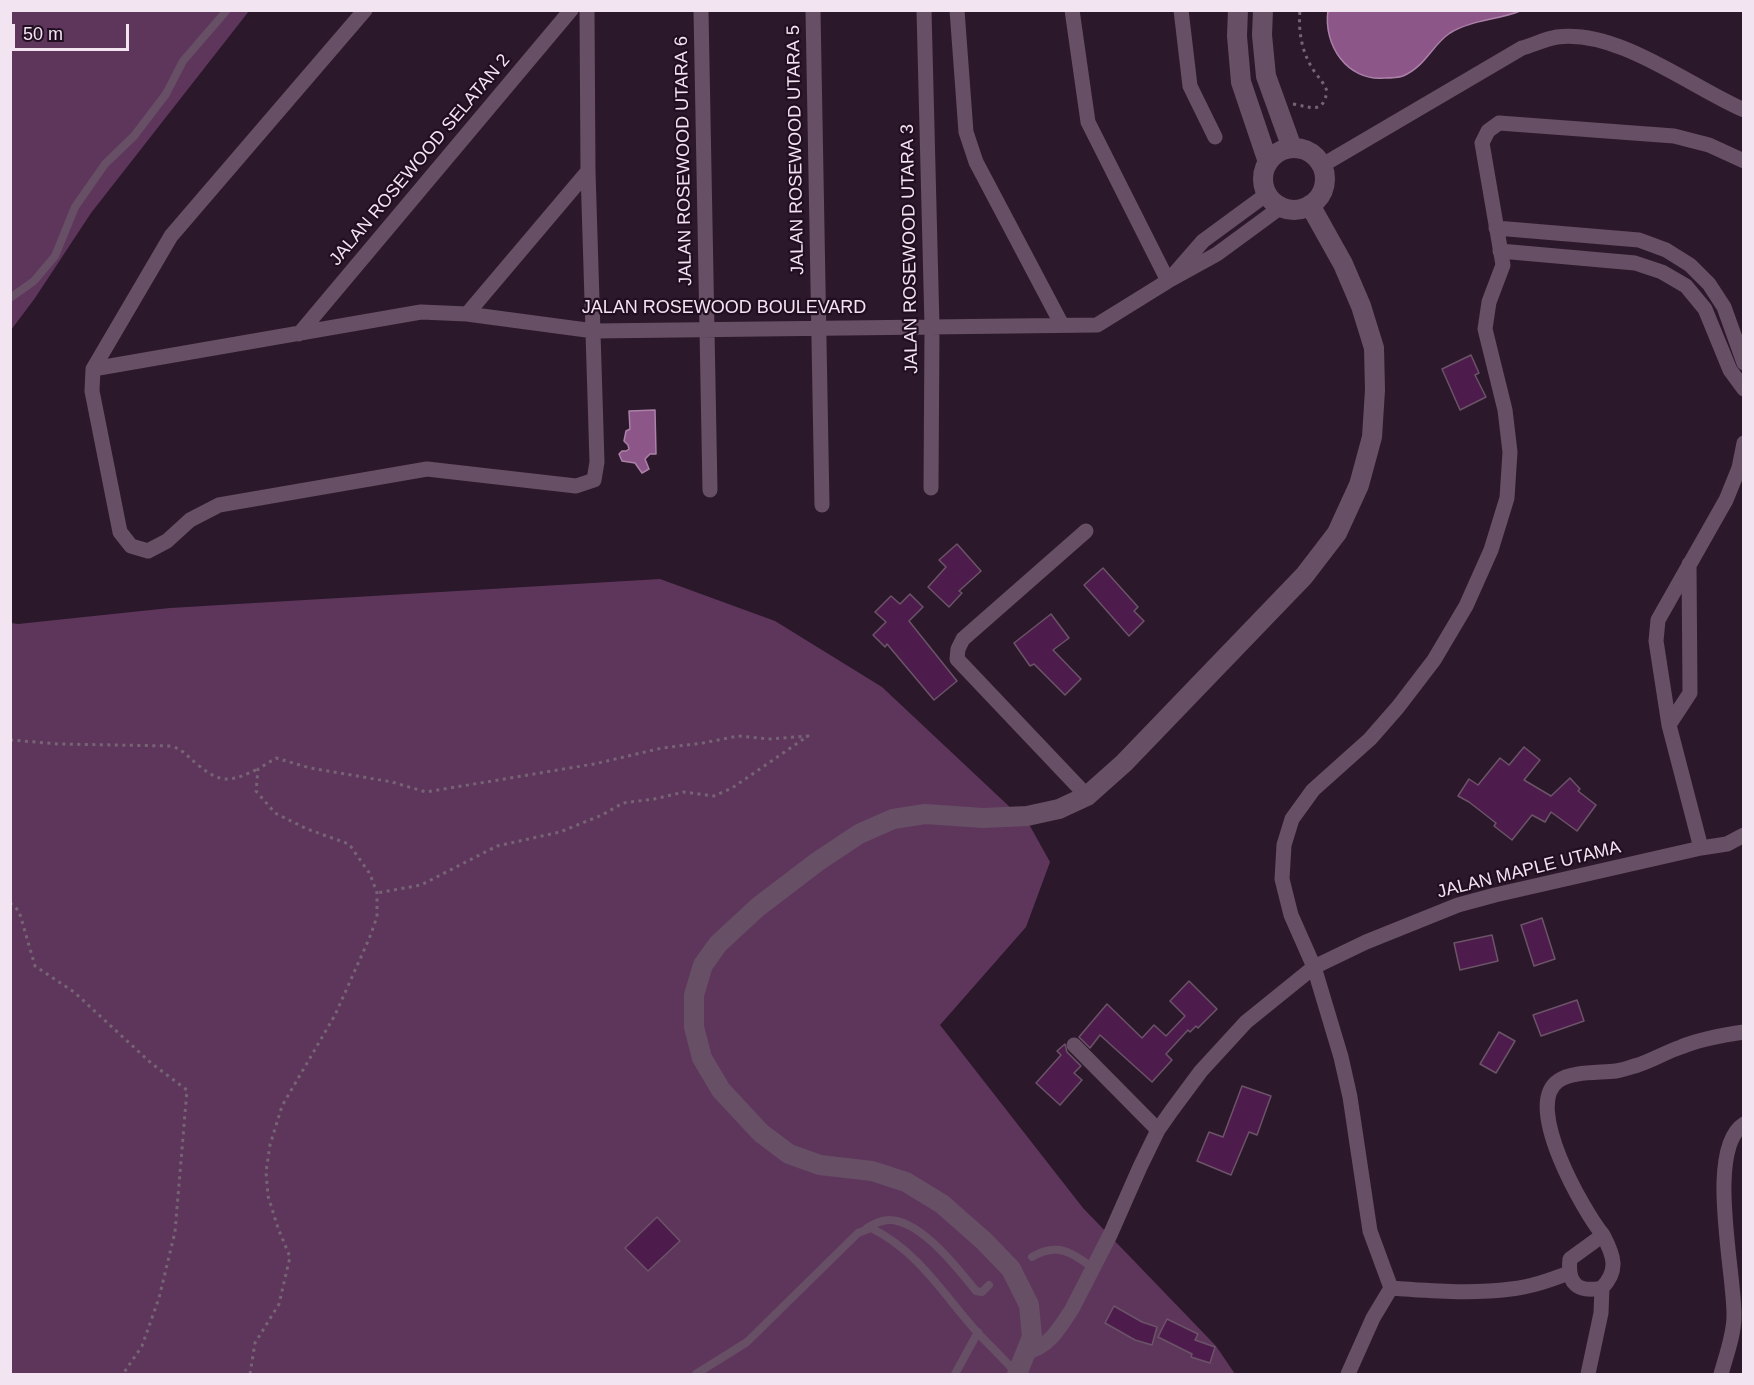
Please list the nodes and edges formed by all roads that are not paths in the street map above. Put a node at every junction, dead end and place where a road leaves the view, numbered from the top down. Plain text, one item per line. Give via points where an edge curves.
1 (227, 10) edge
2 (365, 10) edge
3 (571, 10) edge
4 (587, 10) edge
5 (701, 10) edge
6 (813, 10) edge
7 (924, 10) edge
8 (957, 10) edge
9 (1072, 10) edge
10 (1181, 10) edge
11 (1238, 10) edge
12 (1263, 10) edge
13 (1743, 110) edge
14 (1215, 136) dead end
15 (1292, 148) junction
16 (1743, 161) edge
17 (1268, 162) junction
18 (1321, 165) junction
19 (588, 171) junction
20 (1274, 201) junction
21 (1310, 205) junction
22 (1496, 228) junction
23 (1500, 251) junction
24 (1168, 281) junction
25 (10, 298) edge
26 (467, 314) junction
27 (1737, 323) edge
28 (1062, 325) junction
29 (932, 326) junction
30 (819, 327) junction
31 (707, 329) junction
32 (594, 331) junction
33 (299, 334) junction
34 (1715, 334) junction
35 (1743, 363) edge
36 (93, 369) junction
37 (1743, 389) edge
38 (1743, 443) edge
39 (932, 488) dead end
40 (710, 490) dead end
41 (822, 505) dead end
42 (1086, 531) dead end
43 (1689, 564) junction
44 (1669, 725) junction
45 (1087, 796) junction
46 (1743, 835) edge
47 (1701, 848) junction
48 (1314, 967) junction
49 (1743, 1032) edge
50 (1074, 1045) dead end
51 (1743, 1125) edge
52 (1158, 1130) junction
53 (858, 1233) junction
54 (1603, 1235) junction
55 (1032, 1257) dead end
56 (1093, 1268) junction
57 (1569, 1273) junction
58 (989, 1286) dead end
59 (1391, 1288) junction
60 (1602, 1288) junction
61 (978, 1332) junction
62 (1026, 1352) junction
63 (696, 1374) edge
64 (955, 1374) edge
65 (1017, 1374) edge
66 (1348, 1374) edge
67 (1588, 1374) edge
68 (1721, 1374) edge

1 - 25 lane via 183,61 166,94 134,136 105,164 75,207 55,256 34,280
2 - 36 street via 171,236
3 - 33 street, JALAN ROSEWOOD SELATAN 2
4 - 19 street
5 - 31 street, JALAN ROSEWOOD UTARA 6
6 - 30 street, JALAN ROSEWOOD UTARA 5
7 - 29 street, JALAN ROSEWOOD UTARA 3
8 - 28 street via 966,132 981,172
9 - 24 street via 1088,122
10 - 14 street via 1190,86
11 - 17 street via 1241,82
12 - 15 street via 1266,76
13 - 18 street via 1627,50 1593,38 1557,37 1522,48
15 - 17 street
15 - 18 street via 1309,152
16 - 22 street via 1709,145 1674,136 1499,123 1488,131 1482,143
17 - 20 street via 1263,177
18 - 21 street via 1323,188
19 - 26 street
19 - 32 street
20 - 21 street via 1291,210
20 - 24 street, JALAN ROSEWOOD BOULEVARD via 1217,254
21 - 45 street via 1362,306 1374,348 1372,437 1359,486 1337,533 1304,576 1124,763
22 - 23 street
22 - 27 street via 1639,240 1666,250 1690,265 1709,284
23 - 34 street via 1635,263 1662,272 1686,286 1705,309
23 - 48 street via 1503,265 1485,329 1505,410 1510,452 1507,498 1483,569 1434,660 1370,739 1313,790 1292,819 1284,845 1282,879 1291,915
24 - 28 street, JALAN ROSEWOOD BOULEVARD via 1097,325
26 - 32 street, JALAN ROSEWOOD BOULEVARD
26 - 33 street, JALAN ROSEWOOD BOULEVARD via 420,312
27 - 34 street
27 - 35 street
28 - 29 street, JALAN ROSEWOOD BOULEVARD
29 - 30 street, JALAN ROSEWOOD BOULEVARD
29 - 39 street, JALAN ROSEWOOD UTARA 3
30 - 31 street, JALAN ROSEWOOD BOULEVARD
30 - 41 street, JALAN ROSEWOOD UTARA 5
31 - 32 street, JALAN ROSEWOOD BOULEVARD
31 - 40 street, JALAN ROSEWOOD UTARA 6
32 - 36 street via 594,480 576,486 427,469 219,505 190,520 167,541 148,551 131,546 120,532 92,392
33 - 36 street, JALAN ROSEWOOD BOULEVARD
34 - 37 street
38 - 43 street via 1739,468 1726,500
42 - 45 street via 963,639 957,659
43 - 44 street via 1690,693
43 - 44 street via 1658,620 1656,641
44 - 47 street
45 - 62 street via 1059,809 1027,816 925,814 893,819 858,834 775,894 718,944 703,965 694,995 694,1027 702,1058 721,1090 761,1133 789,1154 820,1165 873,1171 906,1182 942,1204 1011,1269 1029,1305 1032,1337
46 - 47 street, JALAN MAPLE UTAMA via 1726,844
47 - 48 street, JALAN MAPLE UTAMA via 1458,905
48 - 52 street, JALAN MAPLE UTAMA via 1246,1022 1200,1071
48 - 59 street via 1350,1097 1370,1231
49 - 54 street via 1681,1046 1617,1071 1573,1075 1557,1081 1548,1094 1548,1124 1557,1148
50 - 52 street
51 - 68 street via 1727,1150 1723,1189 1734,1318
52 - 56 street, JALAN MAPLE UTAMA
53 - 58 lane via 877,1222 908,1224 952,1262 976,1291 982,1292
53 - 61 lane via 871,1228 901,1246 925,1268
53 - 63 lane via 747,1342
54 - 57 street via 1570,1259
54 - 60 street via 1613,1264 1611,1278
55 - 56 lane via 1043,1250 1062,1250
56 - 62 street, JALAN MAPLE UTAMA via 1053,1336 1036,1351
57 - 59 street via 1510,1290
57 - 60 street via 1576,1285 1588,1291
59 - 66 street
60 - 67 street via 1600,1323
61 - 64 lane
61 - 65 lane
62 - 65 street

